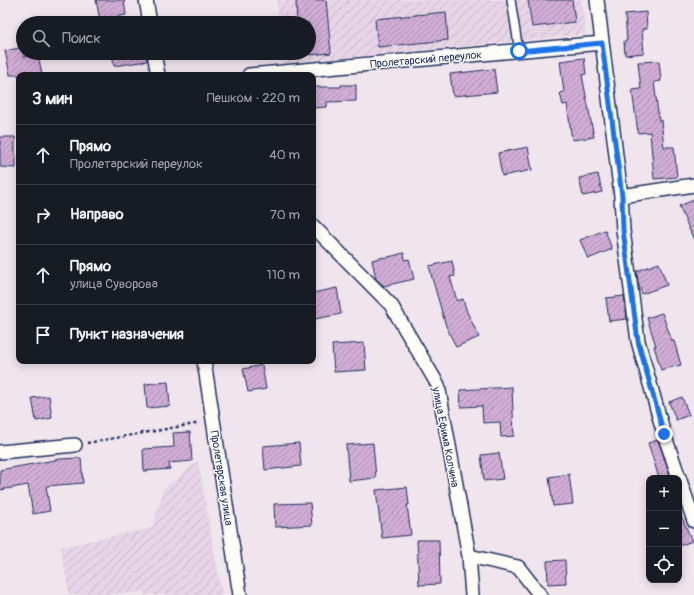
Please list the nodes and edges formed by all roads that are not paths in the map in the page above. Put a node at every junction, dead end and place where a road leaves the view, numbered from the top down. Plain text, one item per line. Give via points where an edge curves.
1 (146, 0) edge
2 (511, 0) edge
3 (597, 0) edge
4 (149, 16) edge
5 (602, 43) junction
6 (519, 51) junction
7 (155, 60) edge
8 (157, 72) edge
9 (283, 72) edge
10 (694, 185) edge
11 (622, 196) junction
12 (316, 229) edge
13 (204, 364) edge
14 (75, 445) road end
15 (0, 452) edge
16 (694, 521) edge
17 (469, 556) junction
18 (240, 595) edge
19 (472, 595) edge
20 (540, 595) edge

1 - 4 street
2 - 6 lane
3 - 5 street
5 - 6 street, Пролетарский переулок
5 - 11 street
6 - 9 street, Пролетарский переулок
7 - 8 street
10 - 11 street
11 - 16 street via 623,230 638,341 664,434
12 - 17 street, улица Ефима Колчина via 391,305 438,385
13 - 18 street, Пролетарская улица
14 - 15 street
17 - 19 street, улица Ефима Колчина
17 - 20 street via 518,567

